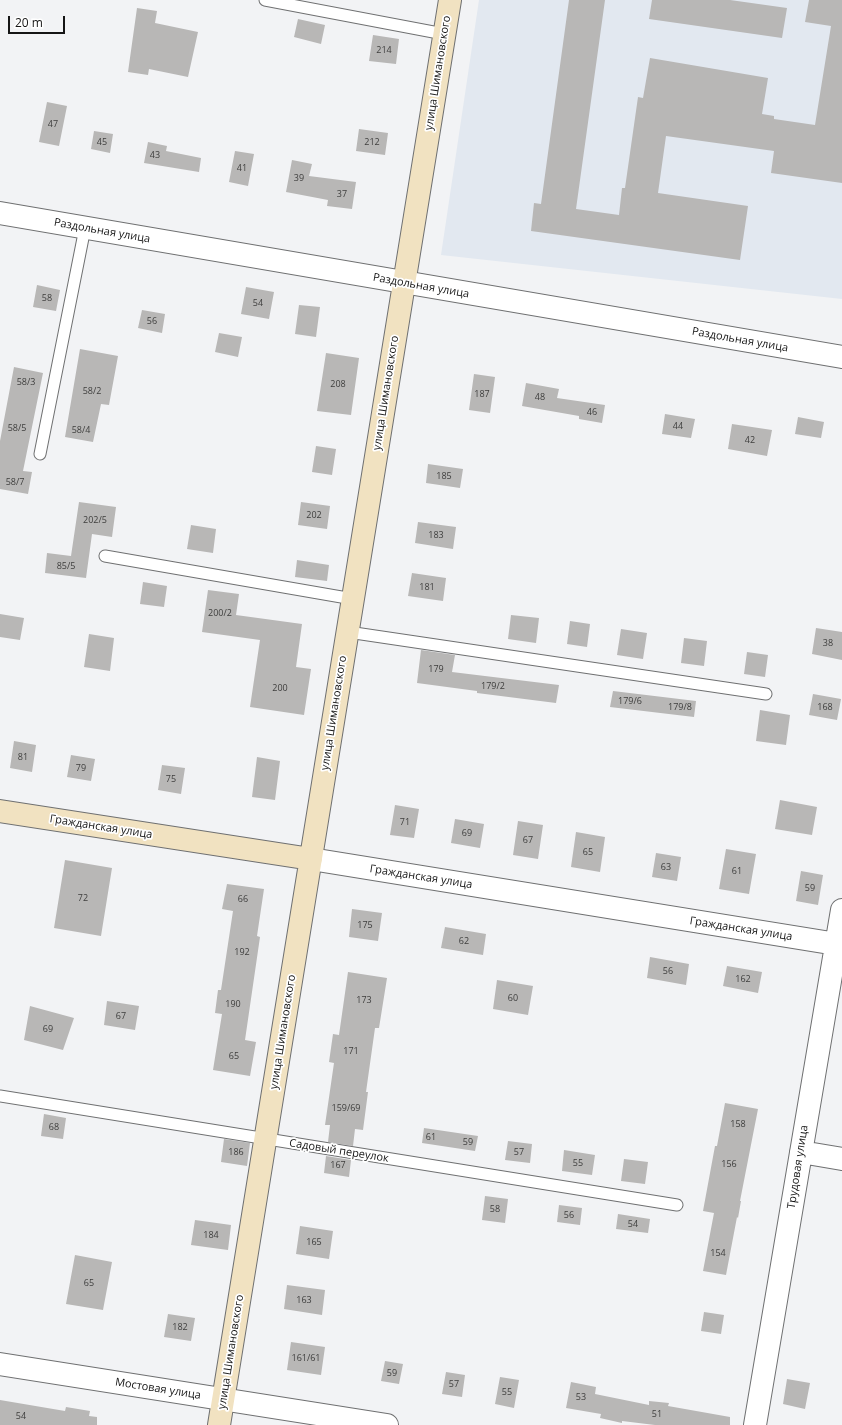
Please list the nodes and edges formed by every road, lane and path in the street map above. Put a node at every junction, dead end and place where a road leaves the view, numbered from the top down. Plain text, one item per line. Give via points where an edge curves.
1 (265, 0) edge
2 (450, 0) edge
3 (444, 34) junction
4 (0, 213) edge
5 (85, 228) junction
6 (404, 283) junction
7 (842, 357) edge
8 (40, 454) dead end
9 (105, 556) dead end
10 (353, 599) junction
11 (348, 632) junction
12 (766, 694) dead end
13 (0, 811) edge
14 (311, 859) junction
15 (842, 910) edge
16 (839, 944) edge
17 (0, 1096) edge
18 (266, 1139) junction
19 (801, 1152) junction
20 (842, 1158) edge
21 (677, 1205) dead end
22 (0, 1364) edge
23 (223, 1399) junction
24 (219, 1425) edge
25 (387, 1425) edge
26 (755, 1425) edge

1 - 3 lane
2 - 3 street, улица Шимановского
3 - 6 street, улица Шимановского
4 - 5 street, Раздольная улица
5 - 6 street, Раздольная улица
5 - 8 lane
6 - 7 street, Раздольная улица
6 - 10 street, улица Шимановского
9 - 10 lane
10 - 11 street, улица Шимановского
11 - 12 lane
11 - 14 street, улица Шимановского
13 - 14 street, Гражданская улица
14 - 16 street, Гражданская улица
14 - 18 street, улица Шимановского
15 - 16 street, Трудовая улица
16 - 19 street, Трудовая улица
17 - 18 lane, Садовый переулок
18 - 21 lane, Садовый переулок
18 - 23 street, улица Шимановского
19 - 20 street
19 - 26 street, Трудовая улица
22 - 23 street, Мостовая улица
23 - 24 street, улица Шимановского
23 - 25 street, Мостовая улица

